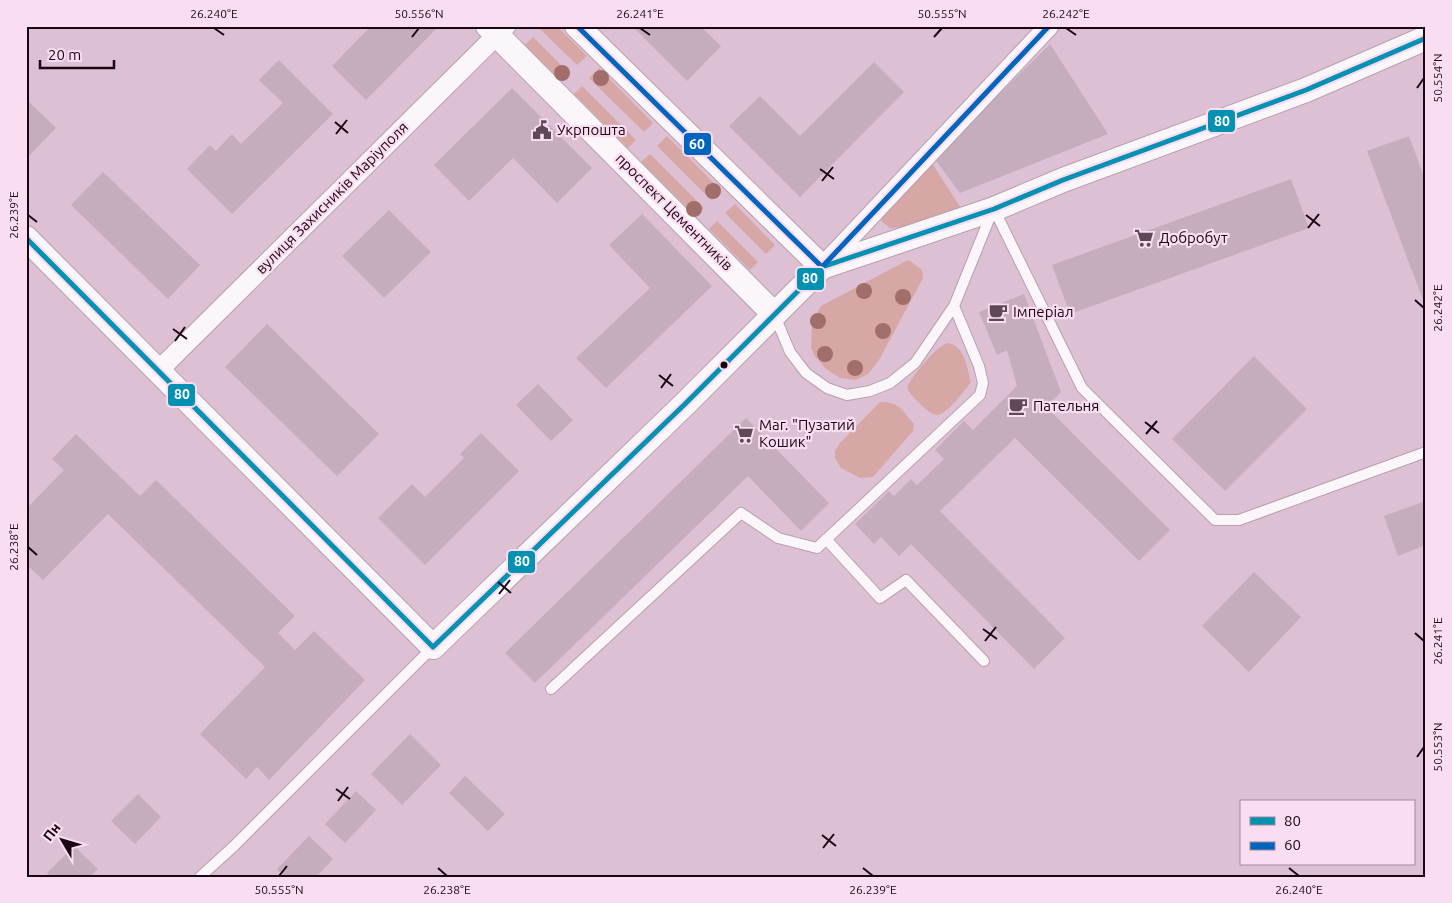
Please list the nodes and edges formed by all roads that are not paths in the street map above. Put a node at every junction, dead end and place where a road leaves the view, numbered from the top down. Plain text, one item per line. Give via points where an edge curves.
1 (577, 26) edge
2 (1049, 26) edge
3 (497, 29) edge
4 (1426, 38) edge
5 (994, 209) junction
6 (26, 238) edge
7 (822, 267) junction
8 (954, 306) junction
9 (774, 314) junction
10 (158, 371) junction
11 (1426, 452) edge
12 (826, 539) junction
13 (433, 647) junction
14 (984, 661) dead end
15 (551, 689) dead end
16 (200, 877) edge

1 - 7 street
2 - 7 street
3 - 9 street, проспект Цементників
3 - 10 street, вулиця Захисників Маріуполя
4 - 5 street via 1306,90 1063,180
5 - 7 street
5 - 8 lane
5 - 11 lane via 1082,388 1215,520 1239,520
6 - 10 street
7 - 9 street
8 - 9 lane via 915,363 890,383 870,392 848,395 826,388 806,373 790,352
8 - 12 lane via 980,366 983,382 980,395
9 - 13 street
10 - 13 street
12 - 14 lane via 880,598 906,580
12 - 15 lane via 817,548 778,538 742,513
13 - 16 lane

